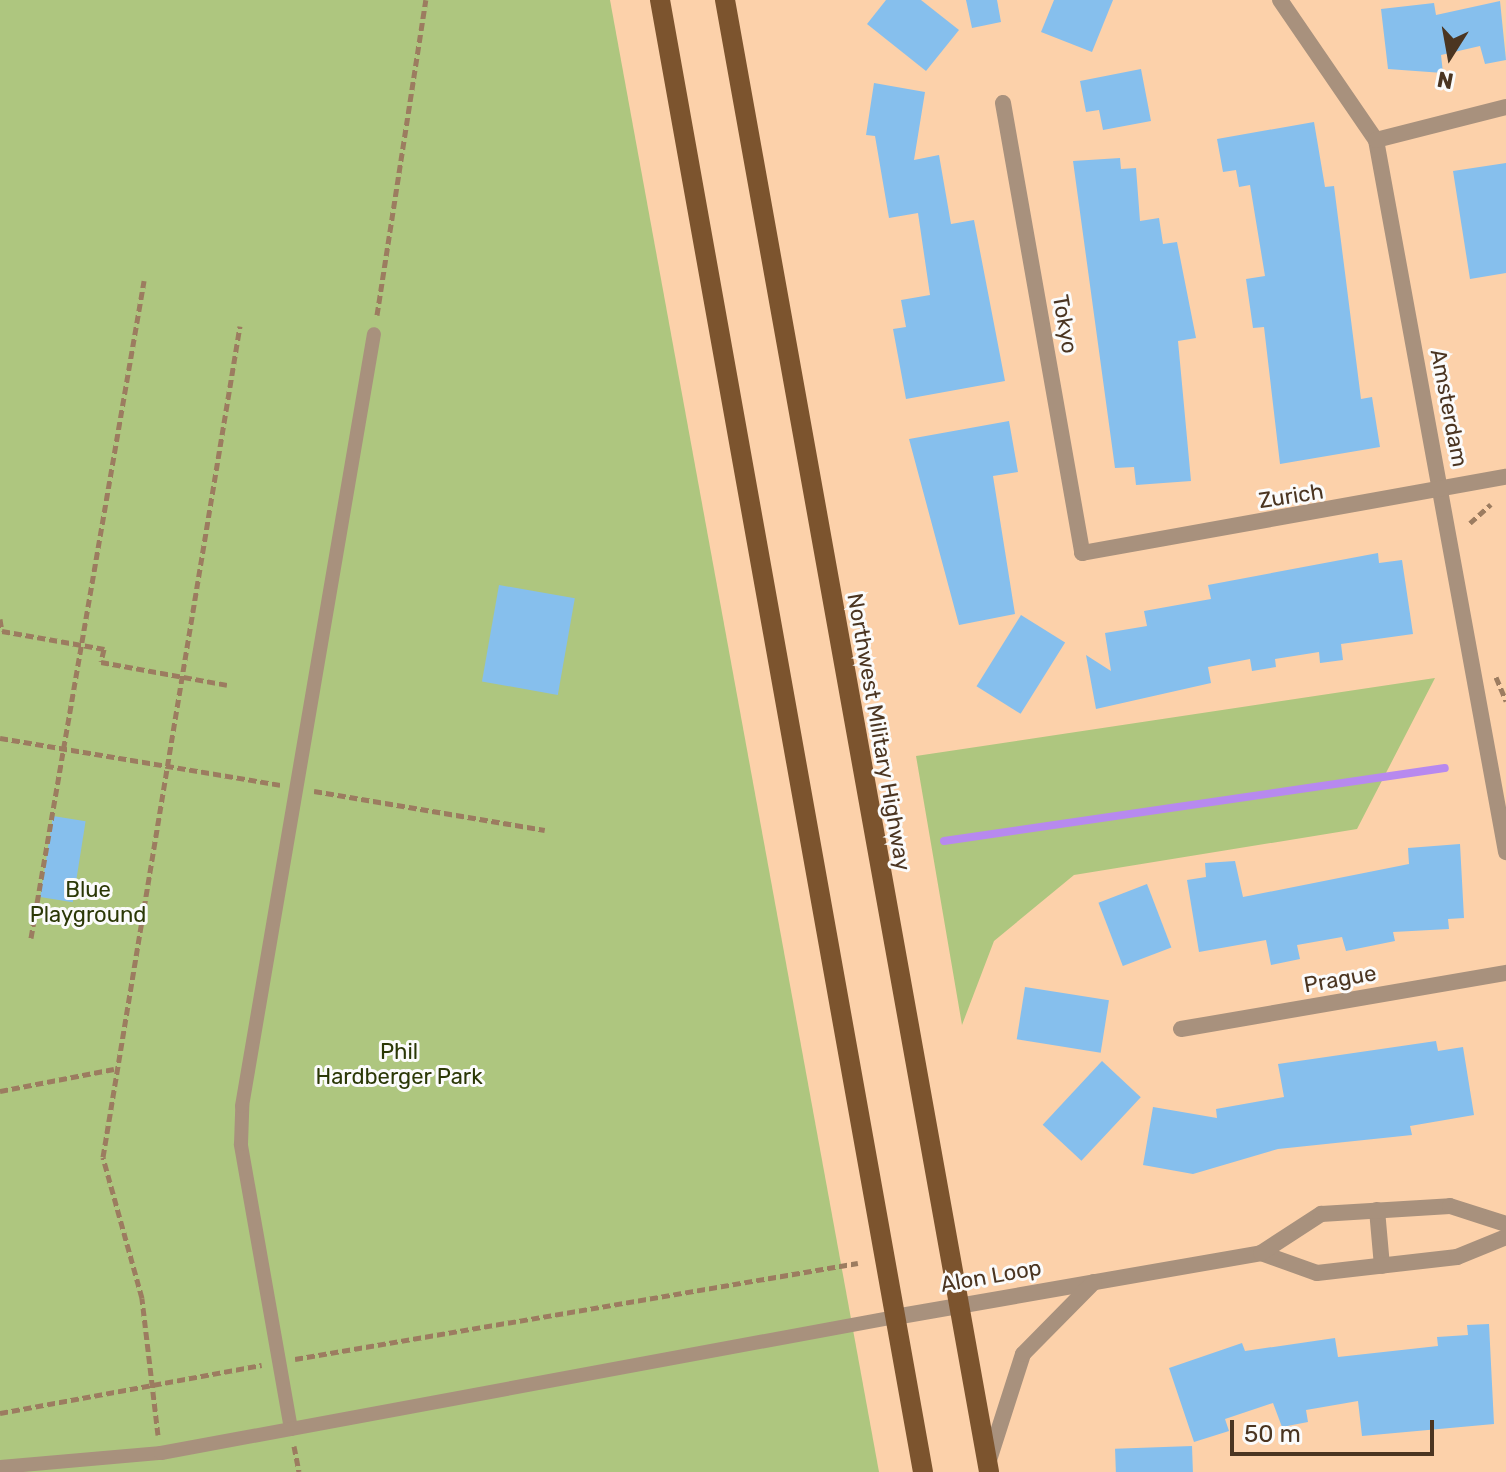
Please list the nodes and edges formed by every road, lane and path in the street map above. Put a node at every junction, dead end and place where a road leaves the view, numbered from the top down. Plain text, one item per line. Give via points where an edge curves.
1 (426, 0) edge
2 (660, 0) edge
3 (725, 0) edge
4 (1280, 0) edge
5 (1003, 103) dead end
6 (1506, 107) edge
7 (1376, 140) junction
8 (144, 281) dead end
9 (240, 326) dead end
10 (374, 334) joint
11 (1506, 477) edge
12 (1443, 493) junction
13 (1500, 499) dead end
14 (1469, 533) dead end
15 (1082, 553) joint
16 (0, 619) edge
17 (82, 645) junction
18 (1491, 660) dead end
19 (179, 676) junction
20 (1504, 684) edge
21 (227, 685) dead end
22 (1506, 701) edge
23 (0, 738) edge
24 (63, 749) junction
25 (164, 766) junction
26 (296, 788) junction
27 (545, 830) dead end
28 (1506, 852) edge
29 (31, 938) dead end
30 (1506, 973) edge
31 (1181, 1029) dead end
32 (114, 1069) junction
33 (0, 1091) edge
34 (1377, 1210) junction
35 (1506, 1224) edge
36 (1506, 1237) edge
37 (1261, 1253) junction
38 (858, 1263) dead end
39 (1382, 1266) junction
40 (1096, 1281) junction
41 (959, 1304) junction
42 (895, 1317) junction
43 (280, 1361) junction
44 (150, 1386) junction
45 (0, 1413) edge
46 (291, 1429) junction
47 (161, 1453) junction
48 (0, 1467) edge
49 (988, 1469) edge
50 (923, 1472) edge

1 - 10 path
2 - 42 main road
3 - 41 main road, Northwest Military Highway
4 - 7 street, Amsterdam
5 - 15 street, Tokyo
6 - 7 street
7 - 12 street, Amsterdam
8 - 17 path
9 - 19 path
10 - 26 lane
11 - 12 street, Zurich
12 - 15 street, Zurich
12 - 28 street, Amsterdam
13 - 14 path via 1480,509
16 - 17 path via 2,631
17 - 19 path via 104,649 101,662
17 - 24 path
18 - 20 path
19 - 21 path
19 - 25 path
20 - 22 path
23 - 24 path
24 - 25 path
24 - 29 path
25 - 26 path
25 - 32 path
26 - 27 path
26 - 43 lane via 241,1144
30 - 31 street, Prague
32 - 33 path
32 - 44 path via 103,1157 142,1298
34 - 35 street, Alon Loop via 1450,1206
34 - 37 street, Alon Loop via 1321,1214
34 - 39 street
36 - 39 street, Alon Loop via 1457,1257
37 - 39 street, Alon Loop via 1317,1273
37 - 40 street, Alon Loop
38 - 43 path
40 - 41 street, Alon Loop
40 - 49 street via 1023,1354
41 - 42 street, Alon Loop
41 - 49 main road, Northwest Military Highway
42 - 46 lane
42 - 50 main road
43 - 44 path
43 - 46 lane
44 - 45 path
44 - 47 path
46 - 47 lane
47 - 48 lane

